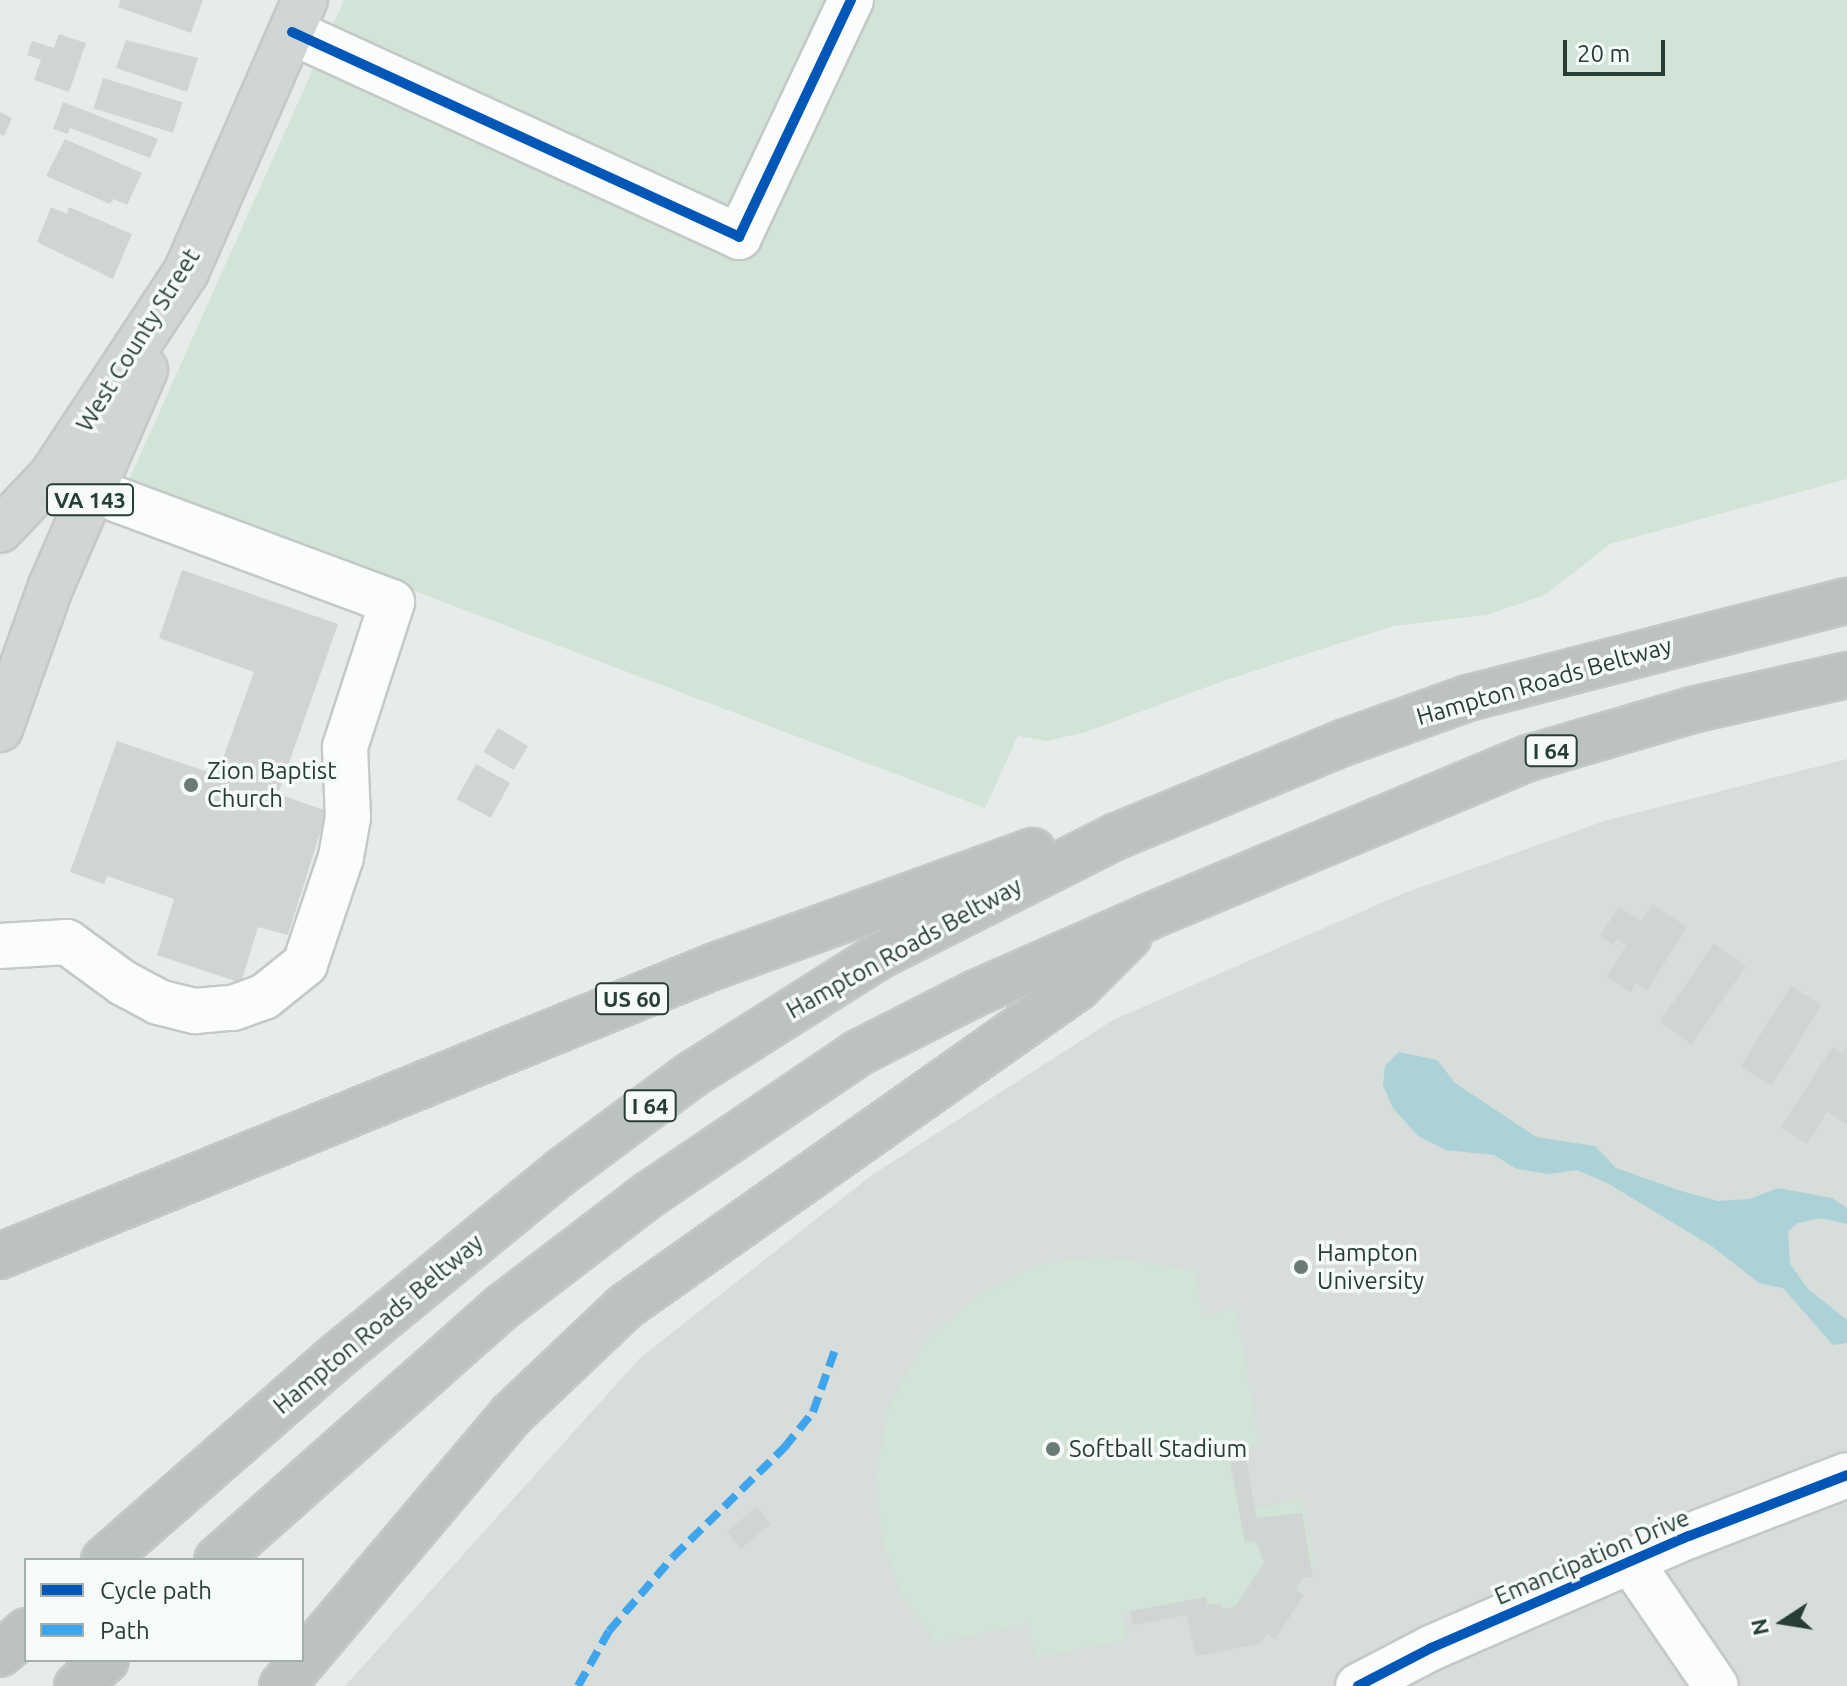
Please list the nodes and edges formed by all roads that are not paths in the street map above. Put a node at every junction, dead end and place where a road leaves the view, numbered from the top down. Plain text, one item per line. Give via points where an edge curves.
1 (851, 0) edge
2 (299, 16) edge
3 (186, 272) junction
4 (52, 475) junction
5 (93, 492) junction
6 (0, 530) edge
7 (1847, 591) edge
8 (1847, 601) edge
9 (1790, 613) junction
10 (1847, 675) edge
11 (0, 729) edge
12 (1273, 769) junction
13 (1148, 917) junction
14 (0, 946) edge
15 (0, 1256) edge
16 (1847, 1475) edge
17 (106, 1558) edge
18 (219, 1558) edge
19 (1631, 1562) junction
20 (24, 1633) edge
21 (0, 1654) edge
22 (304, 1660) edge
23 (302, 1662) edge
24 (282, 1686) edge
25 (1358, 1686) edge
26 (1716, 1686) edge

1 - 2 street via 739,237
2 - 3 main road, West County Street / VA 143
3 - 4 main road, West County Street / VA 143
3 - 5 main road, VA 143
4 - 5 street
4 - 6 main road, West County Street / VA 143
5 - 11 main road, VA 143 via 51,586
5 - 14 street via 392,602 345,747 348,818 341,857 305,964 264,997 233,1008 195,1011 158,1002 67,942
7 - 9 highway
8 - 9 highway, Hampton Roads Beltway / I 64
9 - 12 highway, Hampton Roads Beltway / I 64 via 1468,698
10 - 13 highway, I 64 via 1692,710 1529,758
12 - 15 highway, US 60 via 715,966
12 - 17 highway, Hampton Roads Beltway / I 64 via 1037,874 909,940 691,1075 432,1275
13 - 18 highway, I 64 via 976,993 858,1053 708,1154 502,1307
13 - 22 highway via 1078,987 626,1306 511,1415
16 - 19 street, Emancipation Drive
19 - 25 street, Emancipation Drive via 1431,1648
19 - 26 street
20 - 21 highway
23 - 24 highway

